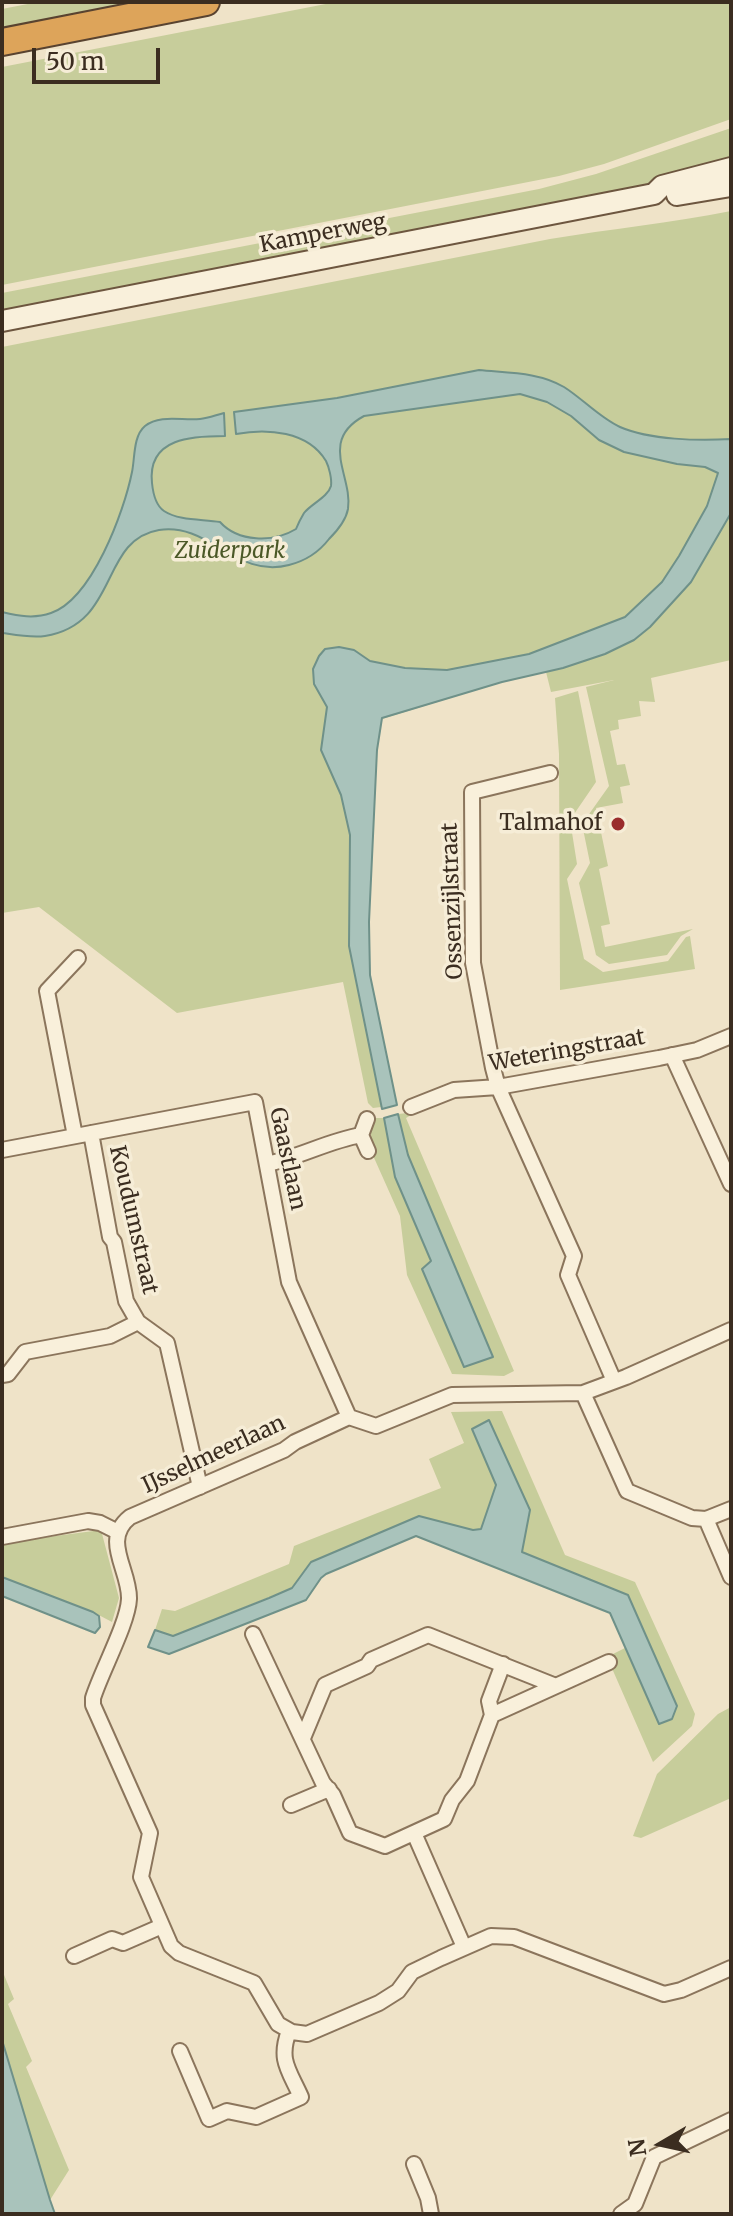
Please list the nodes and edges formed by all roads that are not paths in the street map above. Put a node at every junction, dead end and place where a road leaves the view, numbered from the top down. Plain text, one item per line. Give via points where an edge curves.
1 (206, 2) edge
2 (2, 42) edge
3 (731, 168) edge
4 (731, 186) edge
5 (654, 194) junction
6 (2, 321) edge
7 (550, 773) dead end
8 (78, 958) dead end
9 (731, 1036) edge
10 (672, 1055) junction
11 (498, 1087) junction
12 (411, 1107) dead end
13 (367, 1119) dead end
14 (91, 1133) junction
15 (361, 1135) junction
16 (75, 1136) junction
17 (2, 1150) edge
18 (368, 1151) dead end
19 (267, 1164) junction
20 (731, 1184) edge
21 (138, 1322) junction
22 (731, 1330) edge
23 (2, 1375) edge
24 (614, 1381) junction
25 (583, 1393) junction
26 (349, 1417) junction
27 (200, 1487) junction
28 (731, 1509) edge
29 (706, 1519) junction
30 (118, 1532) junction
31 (2, 1537) edge
32 (731, 1577) edge
33 (253, 1634) dead end
34 (609, 1662) dead end
35 (503, 1664) junction
36 (556, 1686) junction
37 (492, 1715) junction
38 (303, 1738) junction
39 (329, 1789) junction
40 (291, 1805) dead end
41 (414, 1833) junction
42 (162, 1926) junction
43 (464, 1947) junction
44 (74, 1956) dead end
45 (731, 1968) edge
46 (289, 2031) junction
47 (180, 2051) dead end
48 (731, 2120) edge
49 (414, 2164) dead end
50 (431, 2214) edge
51 (621, 2214) edge

1 - 2 highway
3 - 5 main road, Kamperweg via 662,186
4 - 5 main road, Kamperweg via 663,198
5 - 6 main road, Kamperweg
7 - 11 street, Ossenzijlstraat via 472,792 473,963
8 - 16 street via 47,991
9 - 10 street, Weteringstraat
10 - 11 street, Weteringstraat
10 - 20 street
11 - 12 street, Weteringstraat via 454,1090
11 - 24 street via 574,1256 568,1275
13 - 15 street
14 - 16 street, Gaastlaan
14 - 19 street, Gaastlaan via 255,1102
14 - 21 street, Koudumstraat via 110,1237 126,1301
15 - 18 street
15 - 19 street
16 - 17 street, Gaastlaan
19 - 26 street, Gaastlaan via 289,1279
21 - 23 street via 110,1336 25,1352
21 - 27 street, Koudumstraat via 167,1343
22 - 24 street
24 - 25 street
25 - 26 street via 452,1395 376,1426
25 - 29 street via 627,1491
26 - 27 street, IJsselmeerlaan
27 - 30 street, IJsselmeerlaan via 130,1517
28 - 29 street
29 - 32 street
30 - 31 street via 88,1521
30 - 42 street via 129,1604 93,1703 150,1833 141,1877
33 - 38 street
34 - 36 street
35 - 36 street
35 - 37 street via 489,1701
35 - 38 street via 428,1635 325,1685
36 - 37 street
37 - 41 street via 467,1781 444,1819
38 - 39 street
39 - 40 street
39 - 41 street via 350,1833 385,1846
41 - 43 street
42 - 44 street
42 - 46 street via 179,1953 254,1983 275,2020
43 - 45 street via 491,1936 514,1937 664,1994
43 - 46 street via 412,1972 398,1991 379,2003 313,2032
46 - 47 street via 283,2056 301,2097 256,2117 227,2111 209,2119
48 - 51 street via 654,2157 634,2205
49 - 50 street

